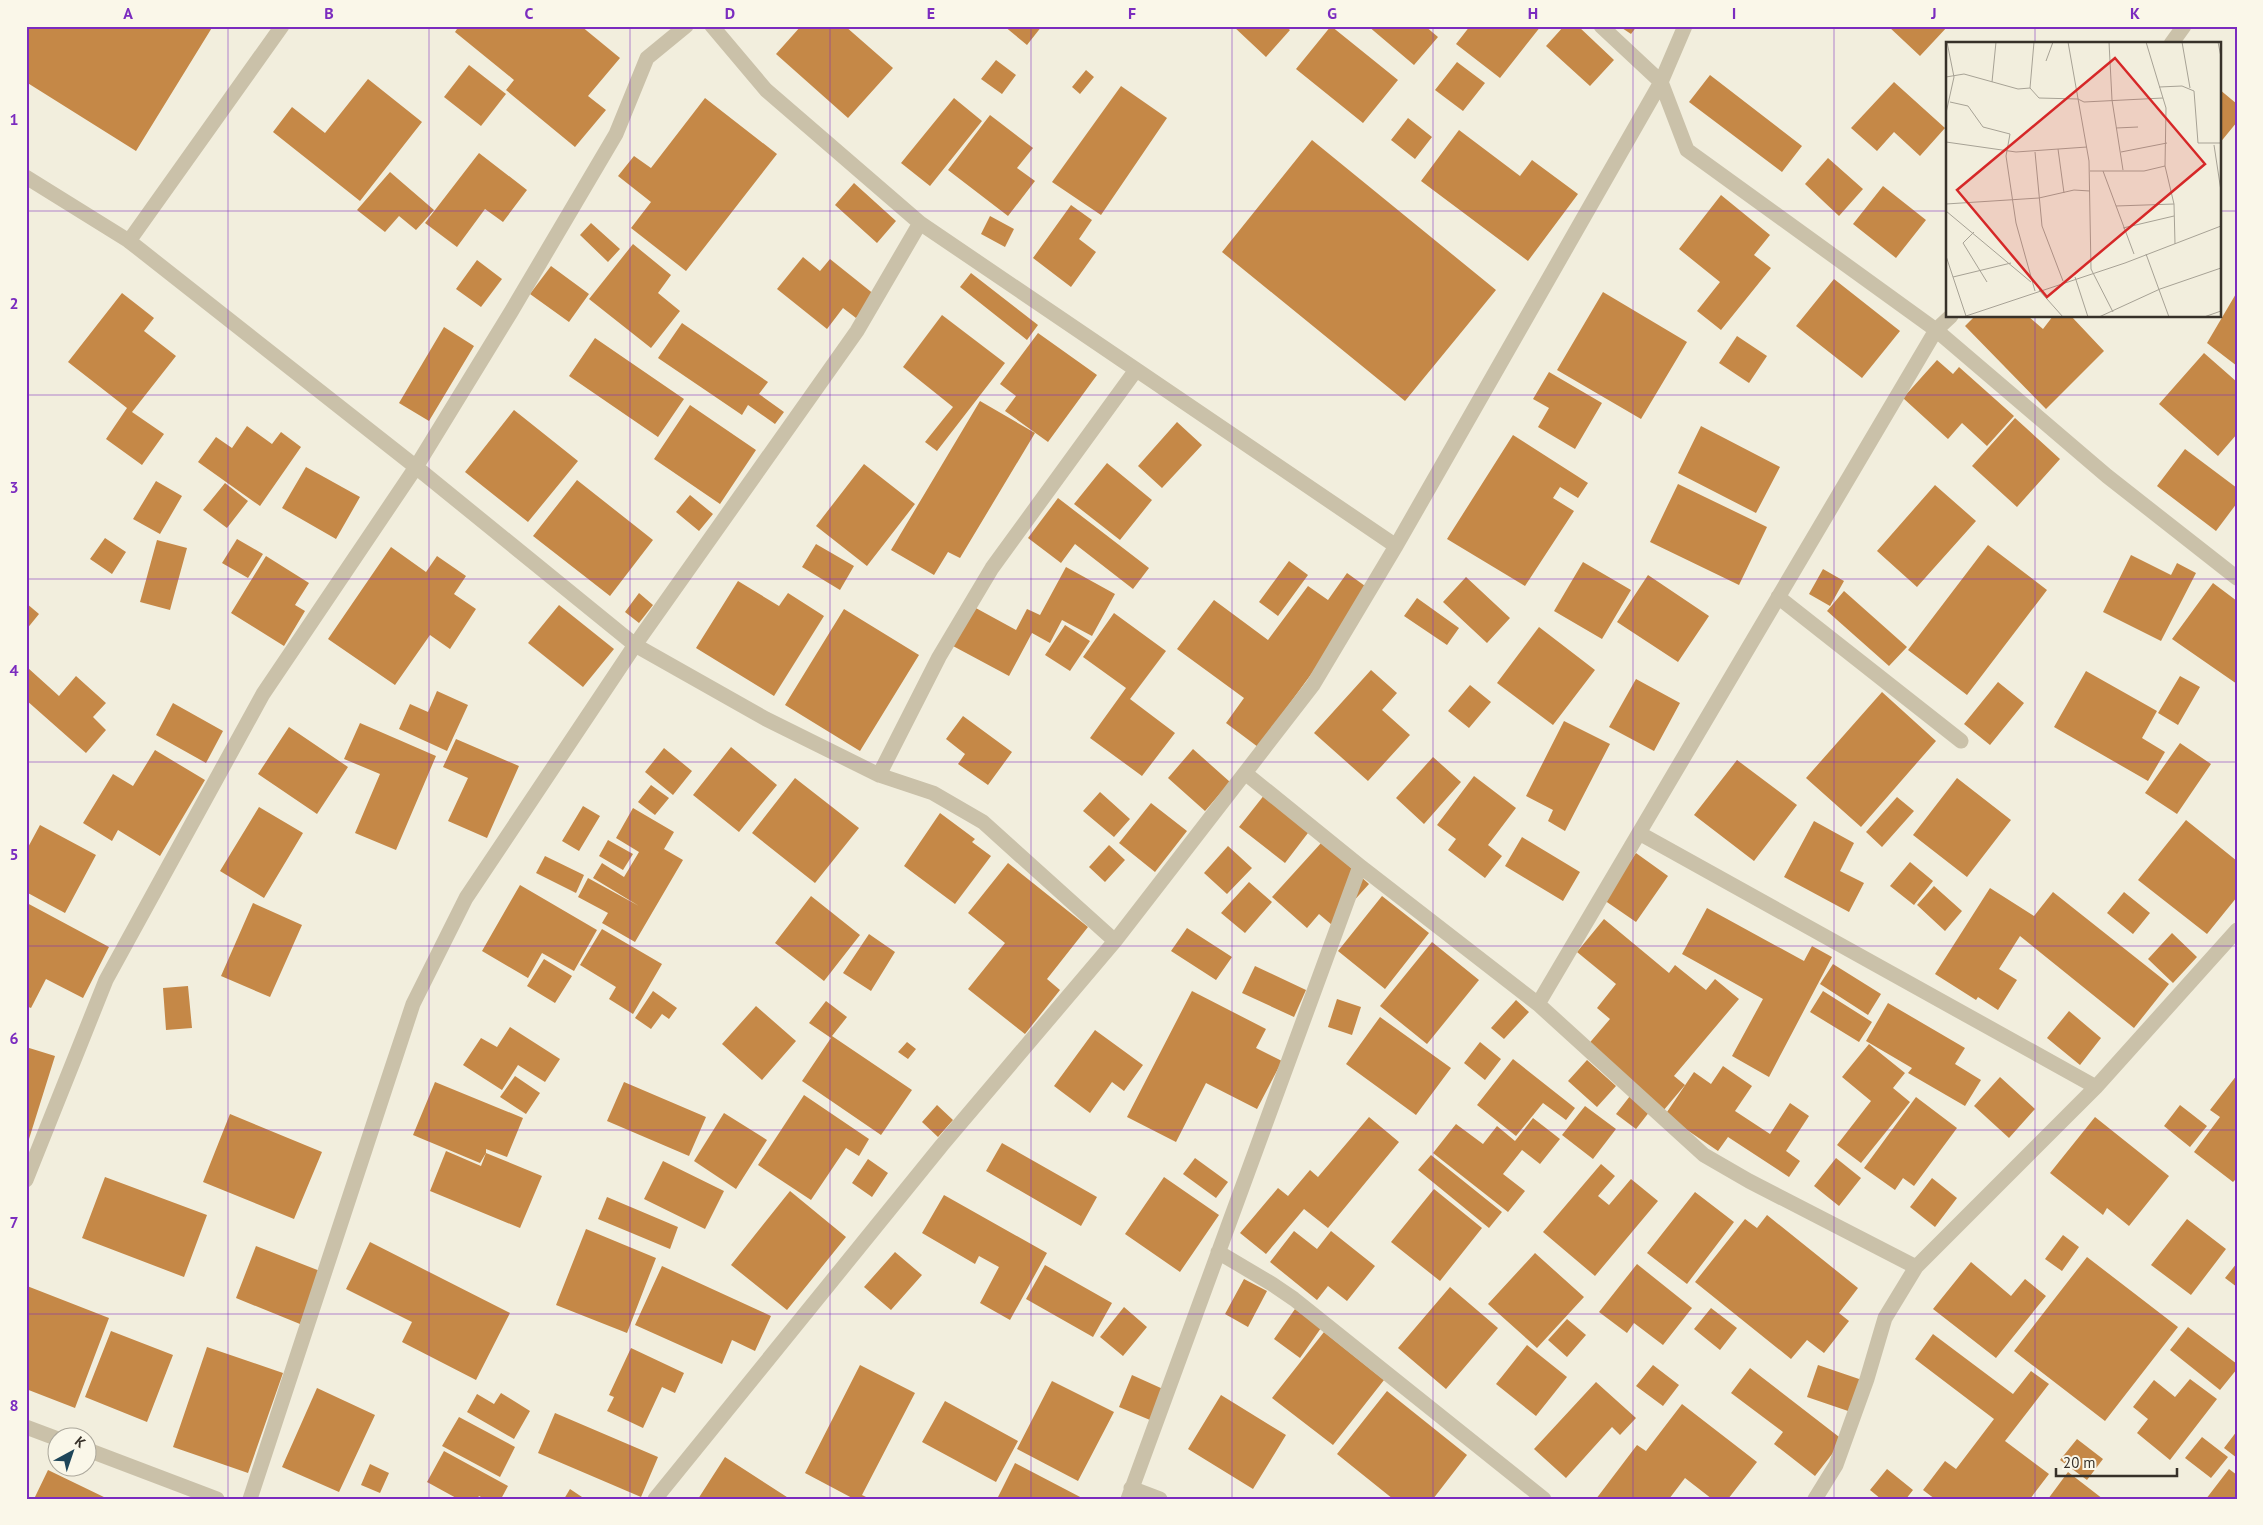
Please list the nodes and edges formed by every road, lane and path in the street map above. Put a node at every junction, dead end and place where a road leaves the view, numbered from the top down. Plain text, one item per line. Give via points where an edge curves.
1 (282, 26) edge
2 (686, 26) edge
3 (712, 26) edge
4 (1601, 26) edge
5 (1685, 26) edge
6 (2184, 26) edge
7 (2173, 42) edge
8 (1661, 82) junction
9 (26, 177) edge
10 (920, 223) junction
11 (129, 241) junction
12 (1949, 318) edge
13 (1936, 330) junction
14 (1136, 370) junction
15 (416, 467) junction
16 (1396, 546) junction
17 (2237, 578) edge
18 (1778, 597) junction
19 (635, 645) junction
20 (1961, 741) dead end
21 (1245, 773) junction
22 (878, 775) junction
23 (1639, 833) junction
24 (1360, 866) junction
25 (2237, 930) edge
26 (1115, 941) junction
27 (1538, 1004) junction
28 (2096, 1087) junction
29 (26, 1180) edge
30 (1218, 1252) junction
31 (1916, 1266) junction
32 (26, 1427) edge
33 (48, 1435) edge
34 (98, 1454) edge
35 (1130, 1493) edge
36 (217, 1499) edge
37 (250, 1499) edge
38 (655, 1499) edge
39 (1160, 1499) edge
40 (1544, 1499) edge
41 (1815, 1499) edge

1 - 11 street
2 - 15 street via 647,58 616,134
3 - 10 street via 766,90
4 - 8 street
5 - 8 street
6 - 7 street
8 - 13 street via 1687,150
8 - 16 street
9 - 11 street
10 - 14 street
10 - 19 street via 857,331
11 - 15 street
12 - 13 street
13 - 17 street via 2107,476
13 - 18 street
14 - 16 street
14 - 22 street via 992,568 939,657
15 - 19 street
15 - 29 street via 263,694 106,980
16 - 21 street via 1314,685
18 - 20 street
18 - 23 street
19 - 22 street via 766,719
19 - 37 street via 466,898 414,1004
21 - 24 street
21 - 26 street
22 - 26 street via 933,793 983,822
23 - 27 street
23 - 28 street
24 - 27 street
24 - 30 street
25 - 28 street
26 - 38 street via 942,1146
27 - 31 street via 1704,1155
28 - 31 street
30 - 35 street
30 - 40 street via 1294,1299
31 - 41 street via 1885,1318 1836,1465
32 - 33 street
34 - 36 street
35 - 39 street

